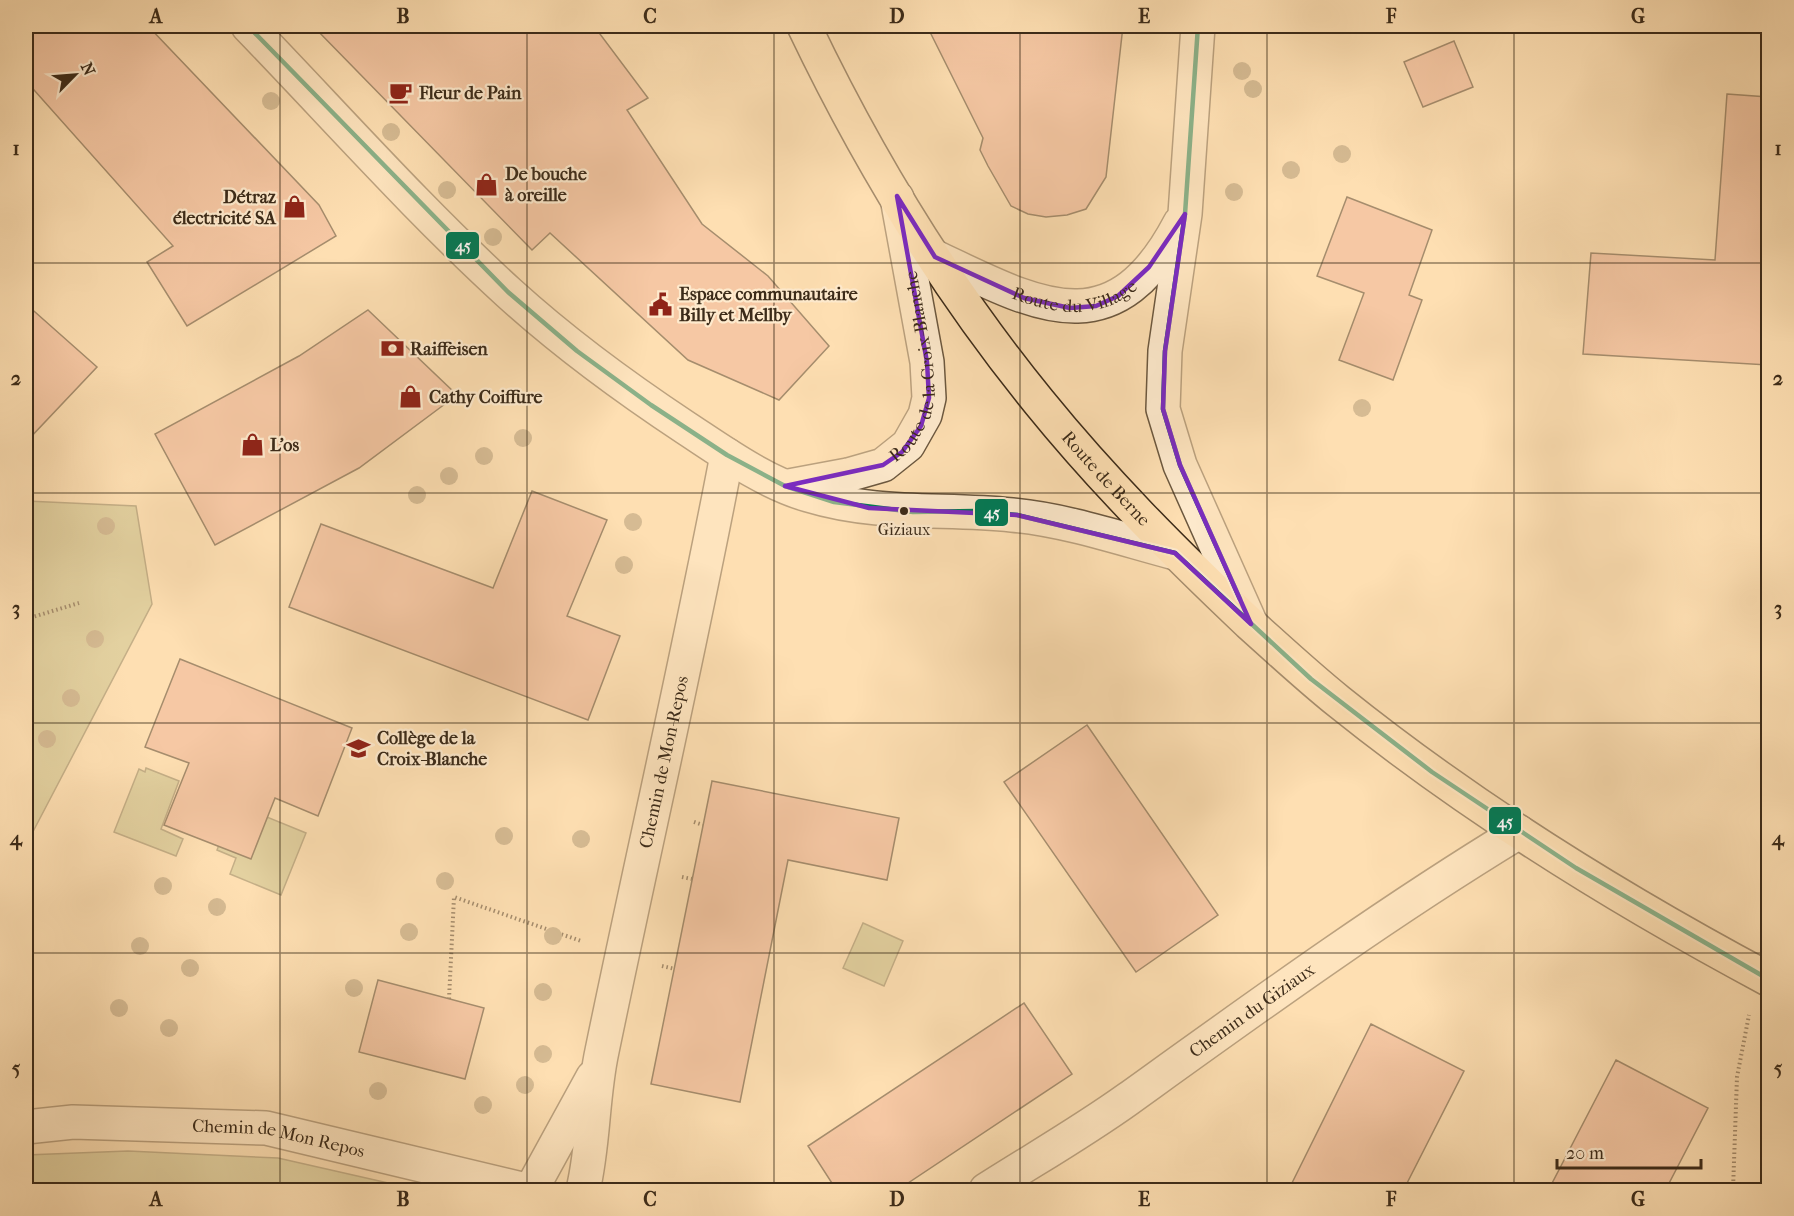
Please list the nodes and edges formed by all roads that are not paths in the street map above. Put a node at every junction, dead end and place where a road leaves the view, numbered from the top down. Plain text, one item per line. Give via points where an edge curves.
1 (248, 26) edge
2 (804, 26) edge
3 (1198, 26) edge
4 (897, 196) junction
5 (1185, 214) junction
6 (934, 257) junction
7 (727, 455) junction
8 (785, 486) junction
9 (1175, 553) junction
10 (1251, 624) junction
11 (1519, 832) junction
12 (1763, 976) edge
13 (598, 1068) junction
14 (26, 1126) edge
15 (526, 1191) edge
16 (531, 1191) edge
17 (583, 1191) edge
18 (986, 1191) edge

1 - 7 street via 508,292 577,351
2 - 4 main road, Route de Berne
3 - 5 street, Route du Village
4 - 6 main road, Route de Berne
4 - 8 street, Route de la Croix-Blanche via 927,362 929,398 925,416 908,445 883,465
5 - 6 street, Route du Village via 1139,279 1119,296 1096,306 1070,308 1024,298
5 - 10 street, Route du Village via 1165,351 1163,410 1180,465
6 - 9 main road, Route de Berne via 1038,401
7 - 8 street
7 - 13 street, Chemin de Mon-Repos via 676,715
8 - 9 street via 806,495 869,508 1017,515
9 - 10 main road, Route de Berne
10 - 11 main road, Route de Berne via 1337,701
11 - 12 main road, Route de Berne via 1635,904
11 - 18 street, Chemin du Giziaux via 1447,876 1126,1100
13 - 16 street, Chemin de Mon-Repos
13 - 17 street, Chemin de Mon-Repos via 591,1154
14 - 15 street, Chemin de Mon Repos via 73,1122 266,1128

